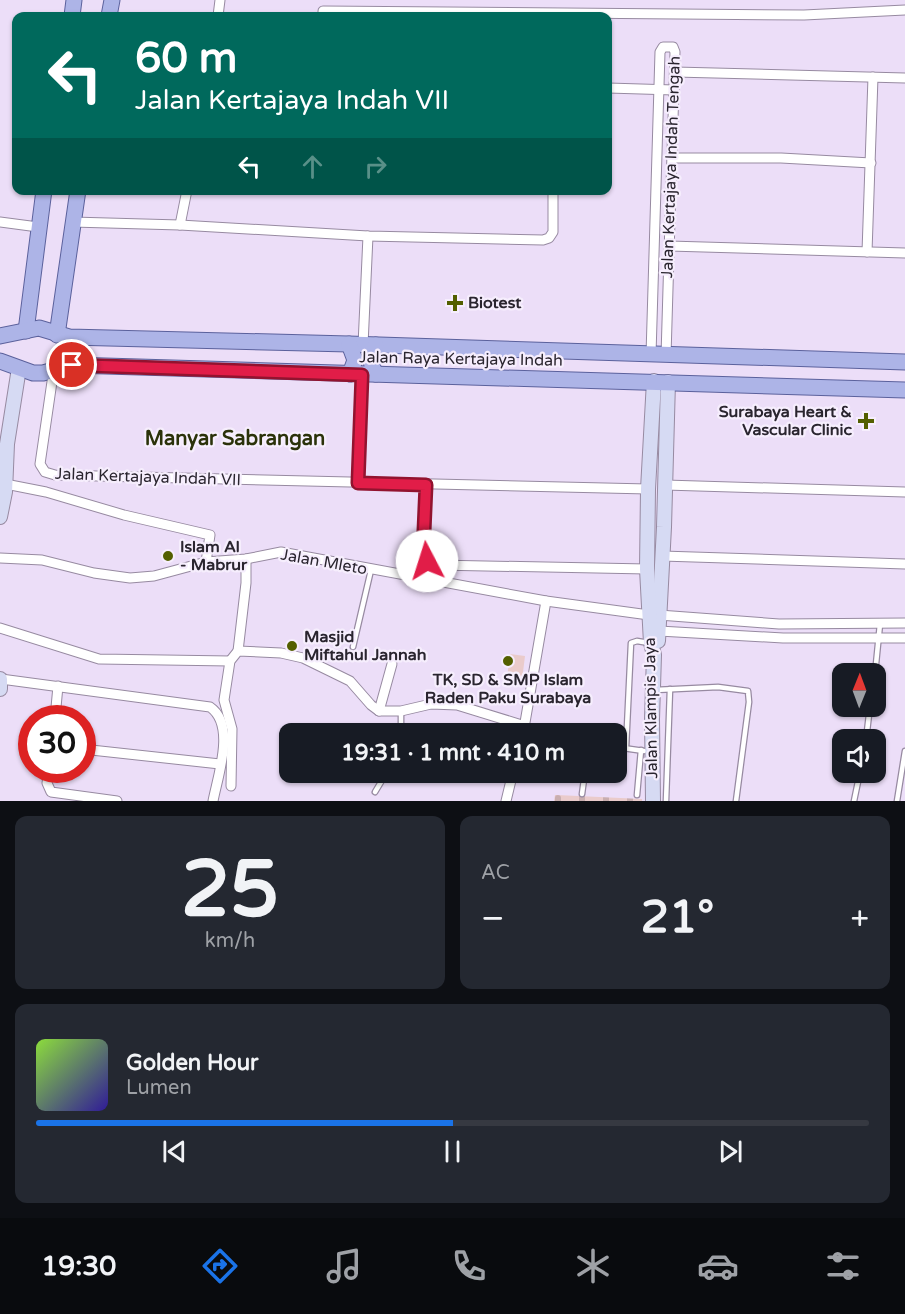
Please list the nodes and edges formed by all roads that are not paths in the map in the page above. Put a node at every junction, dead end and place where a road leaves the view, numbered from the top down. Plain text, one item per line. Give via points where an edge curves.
1 (905, 10) edge
2 (612, 15) edge
3 (675, 72) junction
4 (873, 77) junction
5 (905, 78) edge
6 (612, 88) edge
7 (659, 90) junction
8 (674, 90) junction
9 (672, 158) junction
10 (871, 163) junction
11 (43, 195) edge
12 (77, 195) edge
13 (186, 195) edge
14 (553, 195) edge
15 (0, 222) edge
16 (72, 222) junction
17 (180, 225) junction
18 (38, 227) junction
19 (368, 236) junction
20 (669, 246) junction
21 (867, 252) junction
22 (905, 253) edge
23 (26, 331) junction
24 (57, 334) junction
25 (0, 336) edge
26 (363, 344) junction
27 (659, 355) junction
28 (0, 361) edge
29 (905, 362) edge
30 (19, 368) junction
31 (54, 368) junction
32 (362, 374) junction
33 (661, 382) junction
34 (905, 390) edge
35 (652, 416) junction
36 (667, 417) junction
37 (5, 419) edge
38 (3, 480) edge
39 (358, 483) junction
40 (426, 485) junction
41 (665, 485) junction
42 (648, 489) junction
43 (905, 492) edge
44 (0, 517) edge
45 (662, 556) junction
46 (0, 558) edge
47 (246, 559) junction
48 (206, 562) junction
49 (905, 564) edge
50 (647, 569) junction
51 (371, 570) junction
52 (654, 592) junction
53 (546, 601) junction
54 (655, 621) junction
55 (905, 623) edge
56 (880, 626) junction
57 (0, 628) edge
58 (879, 637) junction
59 (905, 638) edge
60 (353, 647) dead end
61 (652, 649) junction
62 (238, 651) junction
63 (230, 661) junction
64 (876, 663) edge
65 (392, 664) dead end
66 (0, 682) edge
67 (58, 686) junction
68 (669, 689) junction
69 (654, 690) junction
70 (56, 705) edge
71 (379, 711) junction
72 (401, 711) junction
73 (401, 723) edge
74 (505, 723) edge
75 (525, 723) edge
76 (627, 727) edge
77 (668, 742) junction
78 (627, 748) edge
79 (648, 748) junction
80 (96, 751) edge
81 (905, 751) edge
82 (220, 764) junction
83 (47, 783) edge
84 (380, 783) edge
85 (510, 783) edge
86 (584, 783) edge
87 (858, 783) edge
88 (231, 786) dead end
89 (375, 792) dead end
90 (582, 794) dead end
91 (637, 795) dead end
92 (117, 801) edge
93 (213, 801) edge
94 (506, 801) edge
95 (653, 801) edge
96 (666, 801) edge
97 (736, 801) edge
98 (854, 801) edge
99 (897, 801) edge

1 - 2 street via 804,15
3 - 4 street
3 - 7 street, Jalan Kertajaya Indah Tengah via 675,50 663,47
3 - 8 street, Jalan Kertajaya Indah Tengah
4 - 5 street
4 - 10 street
6 - 7 street
7 - 8 street
7 - 27 street, Jalan Kertajaya Indah Tengah
8 - 9 street, Jalan Kertajaya Indah Tengah
9 - 10 street
9 - 20 street, Jalan Kertajaya Indah Tengah
10 - 21 street
11 - 18 main road
12 - 16 main road
13 - 17 street
14 - 19 street via 553,232 543,240
15 - 18 street
16 - 17 street
16 - 24 main road
17 - 19 street
18 - 23 main road
19 - 26 street
20 - 21 street
20 - 27 street, Jalan Kertajaya Indah Tengah
21 - 22 street
23 - 24 main road, Jalan Raya Kertajaya Indah via 39,328
23 - 25 main road, Jalan Raya Kertajaya Indah
24 - 26 main road, Jalan Raya Kertajaya Indah
26 - 27 main road, Jalan Raya Kertajaya Indah
26 - 32 main road via 371,351
26 - 32 main road via 354,368
27 - 29 main road, Jalan Raya Kertajaya Indah
28 - 30 main road, Jalan Raya Kertajaya Indah
30 - 31 main road, Jalan Raya Kertajaya Indah via 42,373
30 - 37 main road
31 - 32 main road, Jalan Raya Kertajaya Indah via 72,365
31 - 39 street, Jalan Kertajaya Indah VII via 40,464 45,472
32 - 33 main road, Jalan Raya Kertajaya Indah
32 - 39 street
33 - 34 main road, Jalan Raya Kertajaya Indah
33 - 35 main road
33 - 36 main road
35 - 36 main road
35 - 42 main road
36 - 41 main road
37 - 38 main road
38 - 44 main road
38 - 48 street via 210,535
39 - 40 street, Jalan Kertajaya Indah VII
40 - 42 street, Jalan Kertajaya Indah VII
40 - 50 street via 423,554 436,565
41 - 43 street
41 - 45 main road
42 - 50 main road
45 - 49 street
45 - 52 main road
46 - 48 street, Jalan Mleto via 42,560 130,578
47 - 48 street, Jalan Mleto
47 - 51 street, Jalan Mleto via 280,552
47 - 62 street
50 - 52 main road
51 - 53 street, Jalan Mleto
51 - 60 lane
52 - 54 main road
53 - 54 street, Jalan Mleto
53 - 75 street
54 - 56 street
54 - 58 street via 783,638
54 - 61 main road via 657,648
55 - 56 street
56 - 58 lane
57 - 63 street via 99,658
58 - 59 street
58 - 64 lane
61 - 69 main road, Jalan Klampis Jaya
61 - 76 lane via 637,641 631,644
62 - 63 street
62 - 71 street via 303,658 350,681
63 - 88 street via 224,700 232,729
65 - 71 street
66 - 67 street
67 - 70 street
67 - 82 street via 210,706 222,720 224,744
68 - 69 lane
68 - 77 lane
68 - 97 lane via 718,687 747,692
69 - 79 main road, Jalan Klampis Jaya
71 - 72 street
72 - 73 lane
72 - 74 street via 430,704 457,705
77 - 79 lane
77 - 96 lane
78 - 79 lane
79 - 91 lane
79 - 95 main road, Jalan Klampis Jaya
80 - 82 street
81 - 99 lane
82 - 93 street
83 - 92 street via 51,792
84 - 89 lane
85 - 94 street
86 - 90 lane
87 - 98 lane

